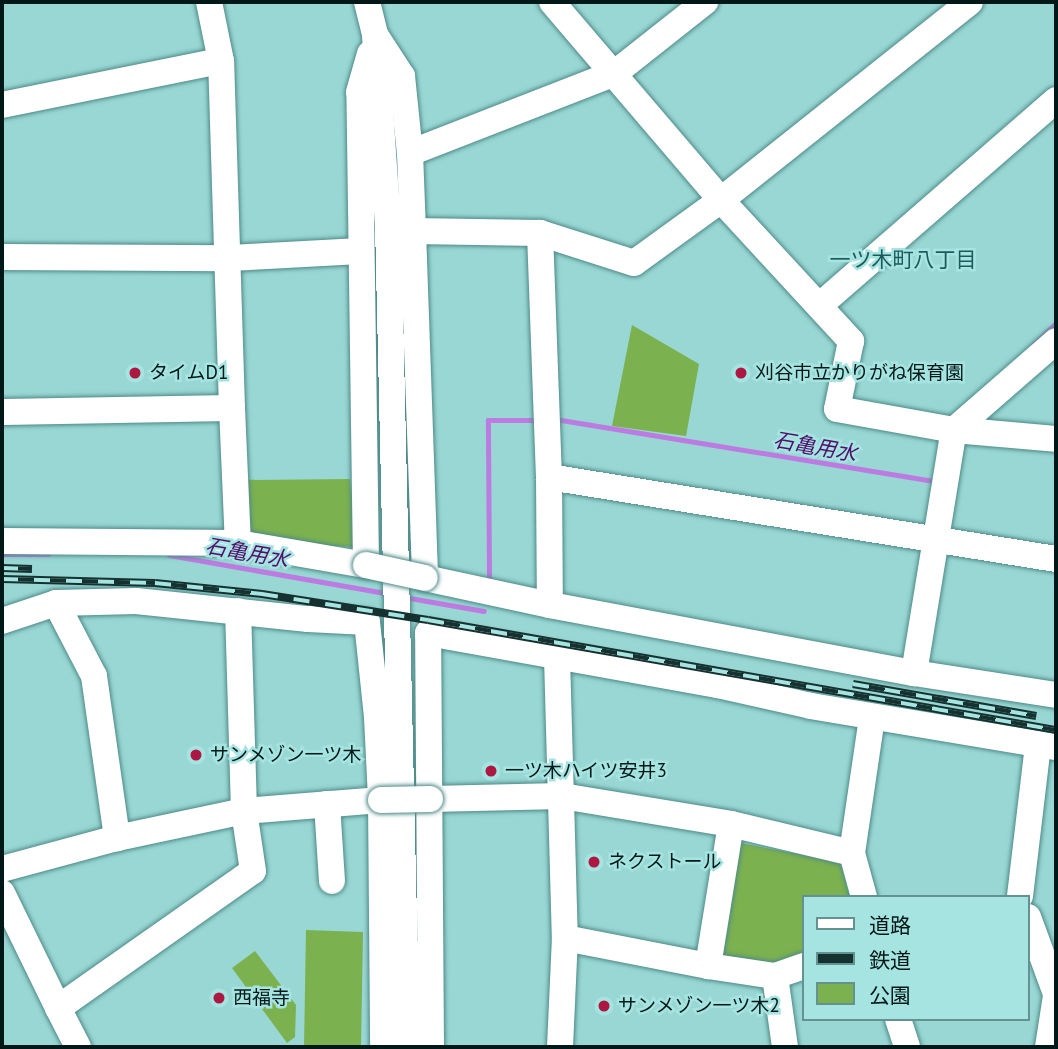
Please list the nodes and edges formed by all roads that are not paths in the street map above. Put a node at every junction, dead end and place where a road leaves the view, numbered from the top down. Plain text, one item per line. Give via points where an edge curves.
1 (209, 2) edge
2 (367, 2) edge
3 (552, 2) edge
4 (705, 2) edge
5 (970, 2) edge
6 (375, 35) junction
7 (221, 61) junction
8 (615, 73) junction
9 (1056, 100) edge
10 (2, 105) edge
11 (410, 153) junction
12 (721, 200) junction
13 (412, 231) junction
14 (540, 233) junction
15 (360, 251) junction
16 (2, 257) edge
17 (230, 258) junction
18 (819, 306) junction
19 (1056, 341) edge
20 (232, 408) junction
21 (2, 412) edge
22 (954, 430) junction
23 (1056, 439) edge
24 (549, 477) junction
25 (934, 540) junction
26 (2, 541) edge
27 (238, 543) junction
28 (1056, 559) edge
29 (366, 565) junction
30 (425, 578) junction
31 (56, 603) junction
32 (550, 605) junction
33 (238, 611) junction
34 (2, 621) edge
35 (557, 657) junction
36 (914, 673) junction
37 (1056, 695) edge
38 (873, 718) junction
39 (1047, 746) edge
40 (562, 796) junction
41 (381, 800) junction
42 (430, 800) junction
43 (327, 804) junction
44 (244, 811) junction
45 (731, 824) junction
46 (117, 838) junction
47 (852, 853) junction
48 (2, 869) edge
49 (332, 881) dead end
50 (2, 893) edge
51 (863, 895) edge
52 (1023, 895) edge
53 (1030, 924) edge
54 (565, 938) junction
55 (708, 966) junction
56 (802, 967) edge
57 (775, 976) junction
58 (1056, 995) edge
59 (58, 1008) junction
60 (899, 1021) edge
61 (78, 1047) edge
62 (383, 1047) edge
63 (407, 1047) edge
64 (431, 1047) edge
65 (560, 1047) edge
66 (785, 1047) edge
67 (907, 1047) edge
68 (1048, 1047) edge

1 - 7 street
2 - 6 street
3 - 8 street
4 - 8 street
5 - 12 street
6 - 11 street via 401,76
6 - 15 street via 359,92
6 - 63 street via 388,225
7 - 10 street
7 - 17 street
8 - 11 street
8 - 12 street
9 - 18 street
11 - 13 street
12 - 14 street via 634,263
12 - 18 street
13 - 14 street
13 - 30 street
14 - 24 street
15 - 17 street
15 - 29 street
16 - 17 street
17 - 20 street
18 - 22 street via 851,341 837,410
19 - 22 street
20 - 21 street
20 - 27 street
22 - 23 street
22 - 25 street
24 - 25 street
24 - 32 street
25 - 28 street
25 - 36 street
26 - 27 street
27 - 29 street
29 - 30 street, bridge
30 - 32 street
31 - 33 street via 136,601
31 - 34 street
31 - 46 street via 94,676
32 - 36 street
33 - 41 street via 367,622
33 - 44 street
35 - 38 street
35 - 40 street
35 - 42 street via 428,633
36 - 37 street
38 - 39 street
38 - 47 street
39 - 52 street
40 - 42 street
40 - 45 street
40 - 54 street
41 - 42 street, bridge
41 - 43 street
41 - 62 street
42 - 64 street
43 - 44 street
43 - 49 street
44 - 46 street
44 - 59 street via 253,871
45 - 47 street
45 - 55 street
46 - 48 street
47 - 51 street
50 - 59 street
53 - 58 street
54 - 55 street
54 - 65 street
55 - 57 street
56 - 57 street
57 - 66 street
58 - 68 street
59 - 61 street
60 - 67 street

